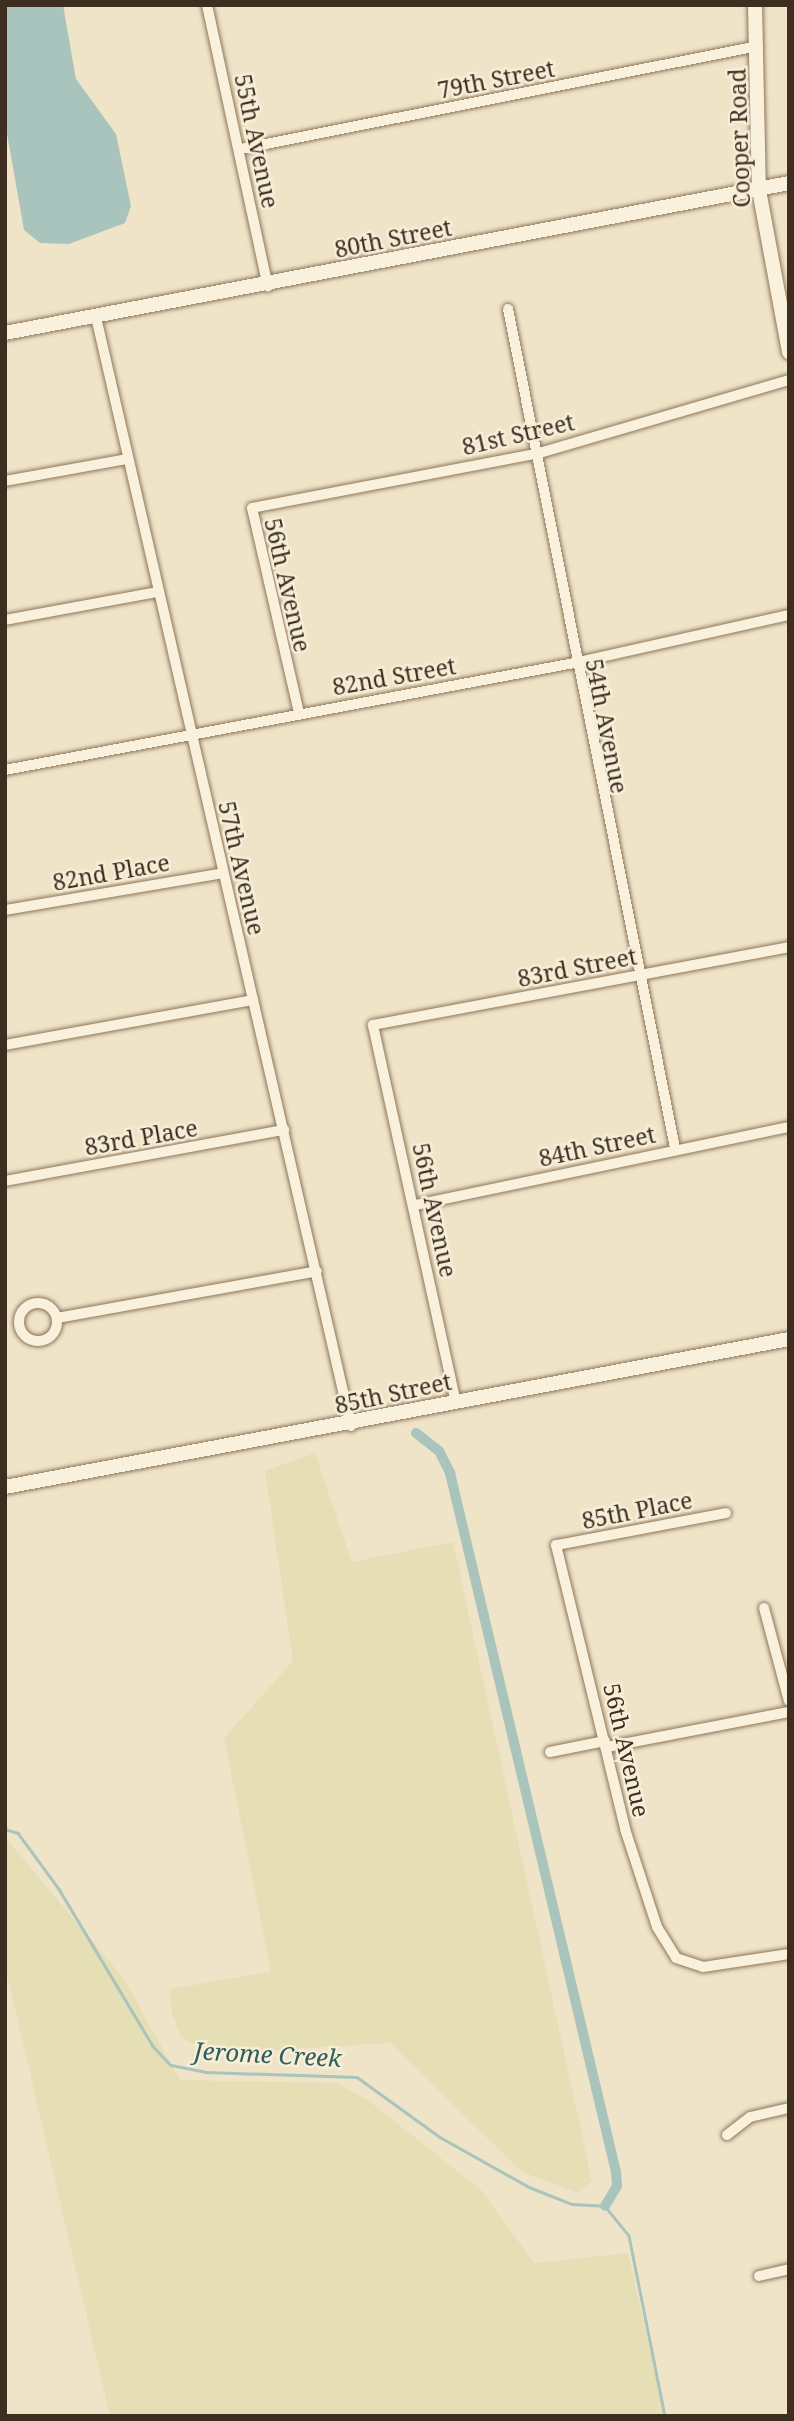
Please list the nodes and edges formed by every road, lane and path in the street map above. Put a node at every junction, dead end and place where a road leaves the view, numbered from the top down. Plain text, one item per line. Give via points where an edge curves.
1 (207, 5) edge
2 (755, 5) edge
3 (758, 46) junction
4 (241, 149) junction
5 (789, 183) edge
6 (759, 190) junction
7 (268, 286) junction
8 (508, 309) dead end
9 (96, 317) junction
10 (5, 333) edge
11 (789, 352) edge
12 (789, 380) edge
13 (536, 454) junction
14 (127, 458) junction
15 (5, 481) edge
16 (252, 508) joint
17 (158, 592) junction
18 (789, 615) edge
19 (5, 620) edge
20 (574, 663) junction
21 (299, 713) junction
22 (192, 738) junction
23 (5, 770) edge
24 (223, 873) junction
25 (5, 910) edge
26 (789, 947) edge
27 (637, 976) junction
28 (253, 1000) junction
29 (373, 1025) joint
30 (5, 1045) edge
31 (789, 1127) edge
32 (284, 1130) junction
33 (675, 1148) junction
34 (5, 1181) edge
35 (415, 1205) junction
36 (317, 1271) junction
37 (57, 1318) junction
38 (789, 1339) edge
39 (456, 1403) junction
40 (351, 1426) junction
41 (5, 1487) edge
42 (726, 1513) dead end
43 (556, 1545) joint
44 (764, 1608) dead end
45 (789, 1701) edge
46 (789, 1712) edge
47 (606, 1744) junction
48 (550, 1752) dead end
49 (789, 1954) edge
50 (789, 2108) edge
51 (727, 2135) dead end
52 (789, 2269) edge
53 (759, 2276) dead end

1 - 4 street, 55th Avenue
2 - 3 street, Cooper Road
3 - 4 street, 79th Street
3 - 6 street, Cooper Road
4 - 7 street, 55th Avenue
5 - 6 street, 80th Street
6 - 7 street, 80th Street
6 - 11 street, Cooper Road
7 - 9 street, 80th Street
8 - 13 street, 54th Avenue
9 - 10 street, 80th Street
9 - 14 street, 57th Avenue
12 - 13 street, 81st Street
13 - 16 street, 81st Street
13 - 20 street, 54th Avenue
14 - 15 street
14 - 17 street, 57th Avenue
16 - 21 street, 56th Avenue
17 - 19 street
17 - 22 street, 57th Avenue
18 - 20 street, 82nd Street
20 - 21 street, 82nd Street
20 - 27 street, 54th Avenue
21 - 22 street, 82nd Street
22 - 23 street, 82nd Street
22 - 24 street, 57th Avenue
24 - 25 street, 82nd Place
24 - 28 street, 57th Avenue
26 - 27 street, 83rd Street
27 - 29 street, 83rd Street
27 - 33 street, 54th Avenue
28 - 30 street
28 - 32 street, 57th Avenue
29 - 35 street, 56th Avenue
31 - 33 street, 84th Street
32 - 34 street, 83rd Place
32 - 36 street, 57th Avenue
33 - 35 street, 84th Street
35 - 39 street, 56th Avenue
36 - 37 street
36 - 40 street, 57th Avenue
37 - 37 street via 51,1307 34,1303 20,1315 20,1327 27,1338 46,1340
38 - 39 street, 85th Street
39 - 40 street, 85th Street
40 - 41 street, 85th Street
42 - 43 street, 85th Place
43 - 47 street, 56th Avenue
44 - 45 street
46 - 47 street
47 - 48 street
47 - 49 street, 56th Avenue via 657,1927 676,1958 703,1967
50 - 51 street via 750,2117
52 - 53 street

